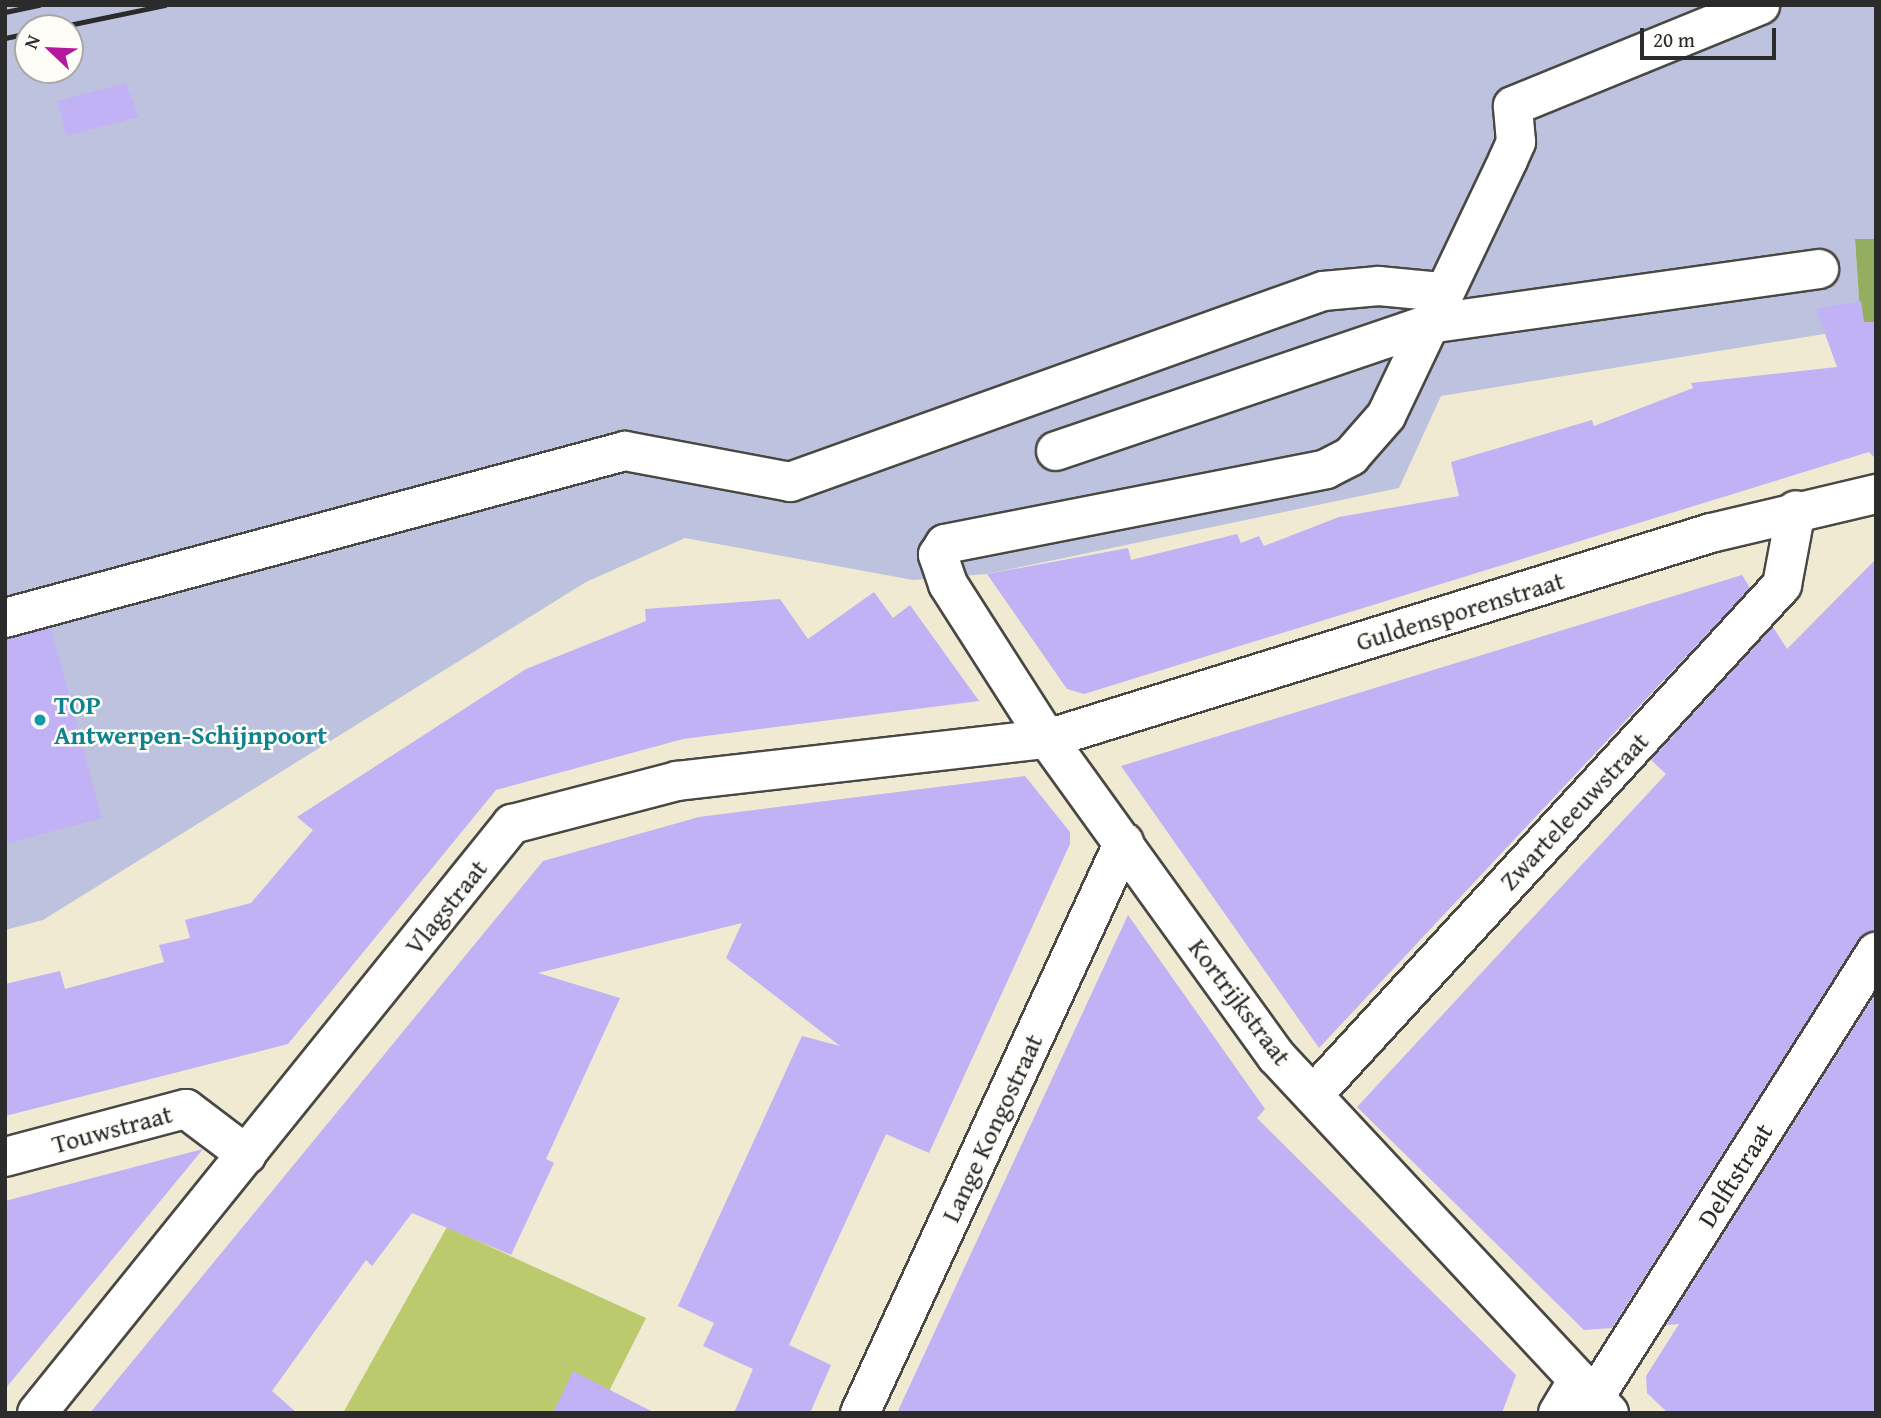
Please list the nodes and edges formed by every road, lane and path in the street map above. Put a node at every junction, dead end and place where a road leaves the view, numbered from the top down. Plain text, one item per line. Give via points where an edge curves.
1 (1760, 5) edge
2 (1819, 269) dead end
3 (1435, 308) junction
4 (1056, 451) dead end
5 (1876, 494) edge
6 (1796, 510) junction
7 (5, 618) edge
8 (1048, 739) junction
9 (1124, 842) junction
10 (1876, 952) edge
11 (1315, 1093) junction
12 (247, 1156) junction
13 (5, 1157) edge
14 (1584, 1401) edge
15 (37, 1413) edge
16 (860, 1413) edge

1 - 3 street via 1513,106 1516,142
2 - 3 street
3 - 4 street
3 - 7 street via 1379,286 1323,291 790,482 625,451
3 - 8 street, Kortrijkstraat via 1386,416 1351,456 1326,469 945,544 938,566
5 - 6 street, Guldensporenstraat
6 - 8 street, Guldensporenstraat
6 - 11 street, Zwarteleeuwstraat via 1782,585
8 - 9 street, Kortrijkstraat
8 - 12 street, Vlagstraat via 677,781 512,824
9 - 11 street, Kortrijkstraat via 1276,1056
9 - 16 street, Lange Kongostraat
10 - 14 street, Delftstraat
11 - 14 street, Kortrijkstraat
12 - 13 street, Touwstraat via 186,1110
12 - 15 street, Vlagstraat

